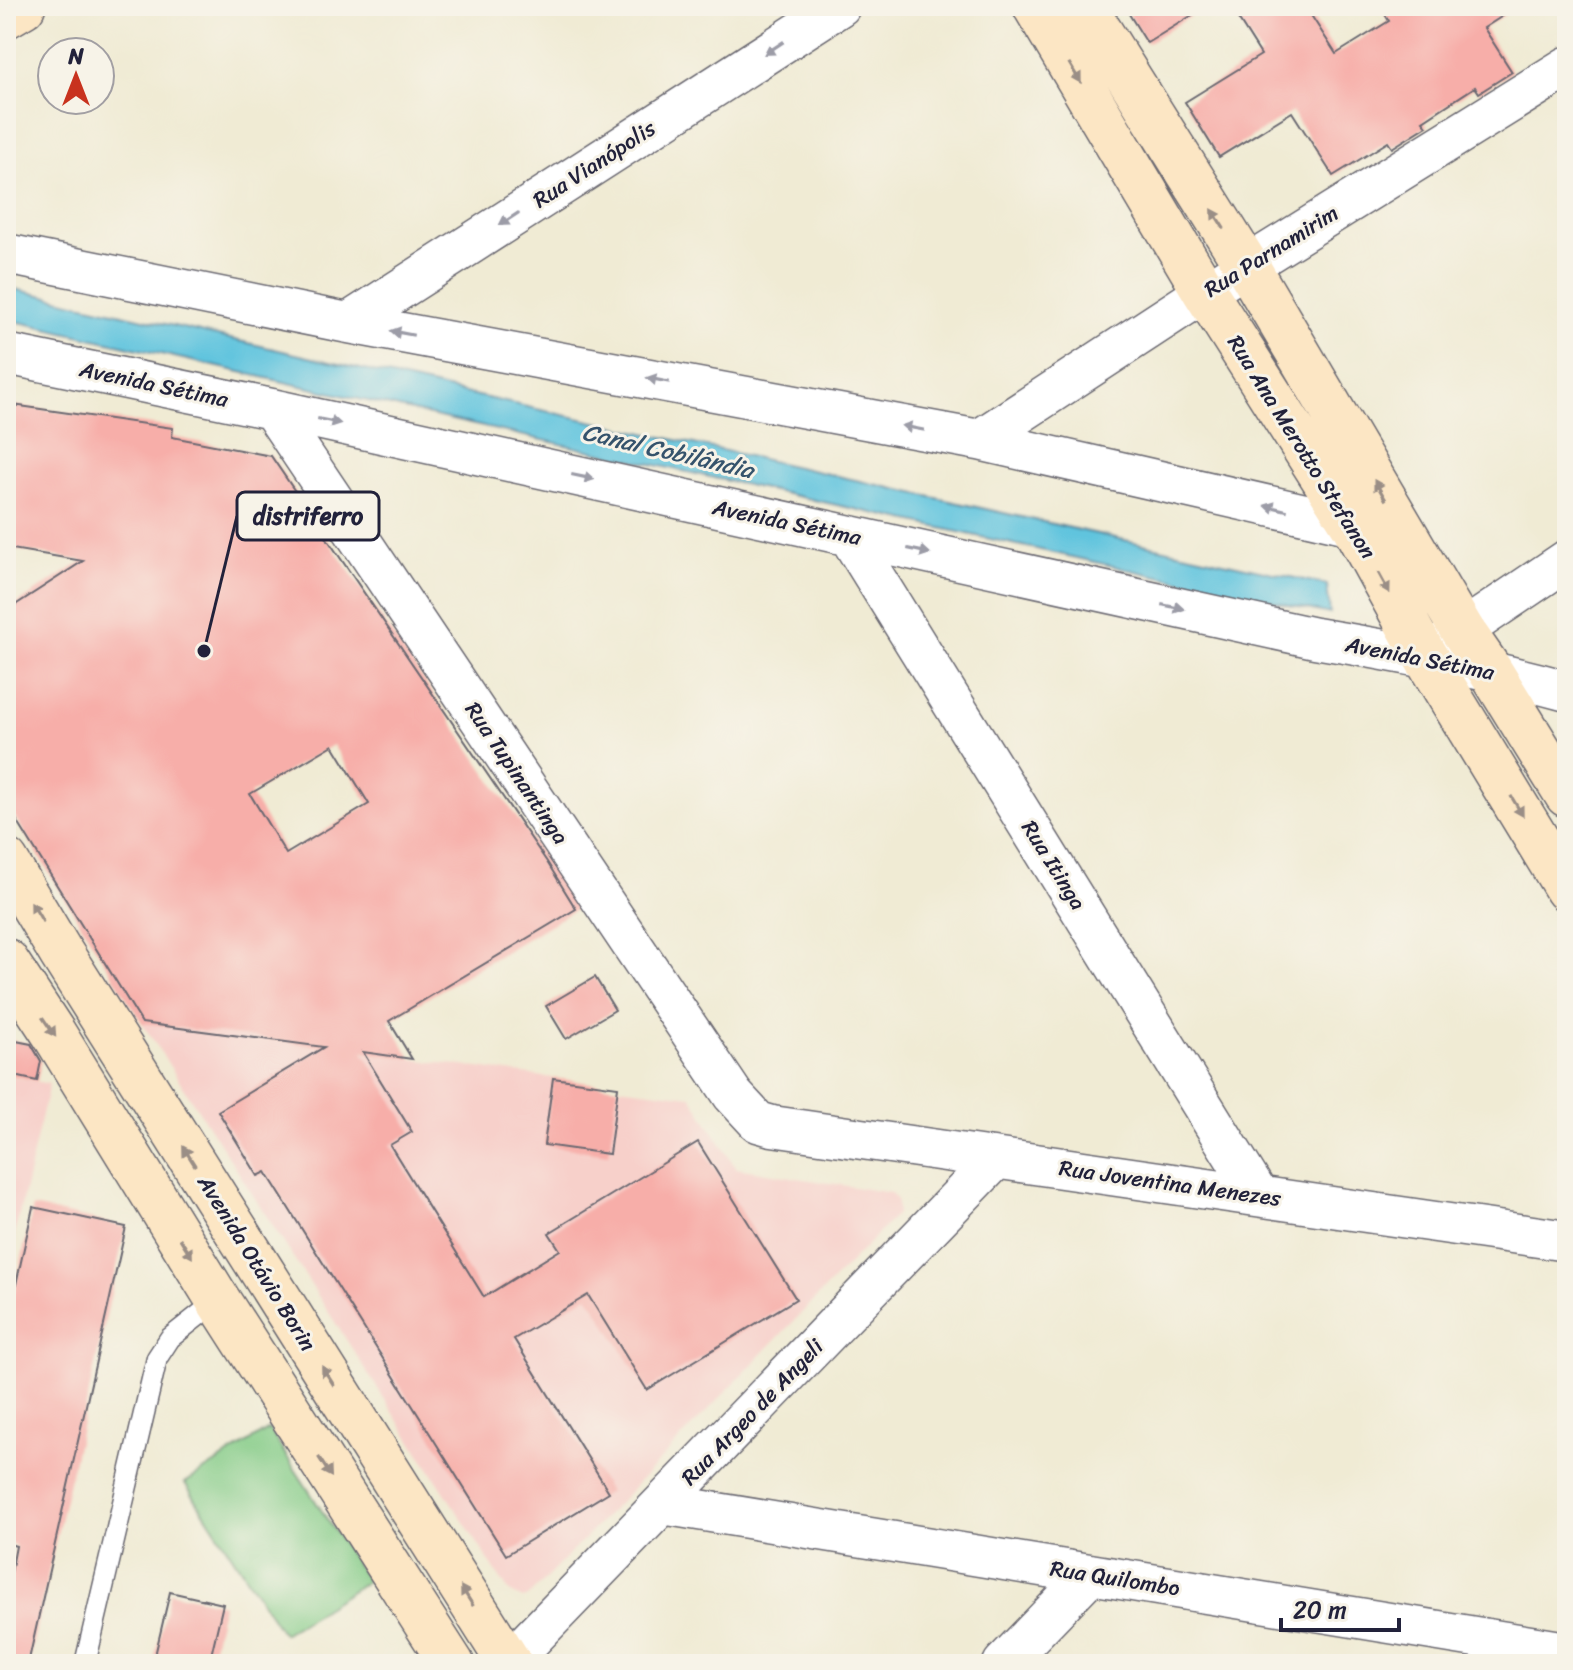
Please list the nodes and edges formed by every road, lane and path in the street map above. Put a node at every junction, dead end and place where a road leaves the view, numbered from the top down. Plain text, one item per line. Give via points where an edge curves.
1 (23, 6) edge
2 (840, 6) edge
3 (1035, 6) edge
4 (1084, 6) edge
5 (6, 16) edge
6 (1567, 67) edge
7 (6, 254) edge
8 (1247, 266) junction
9 (1205, 292) junction
10 (348, 323) junction
11 (6, 354) edge
12 (272, 409) junction
13 (979, 440) junction
14 (1353, 525) junction
15 (849, 536) junction
16 (1562, 568) edge
17 (1462, 630) junction
18 (1425, 656) junction
19 (1489, 669) junction
20 (1567, 691) edge
21 (1567, 795) edge
22 (6, 861) edge
23 (1567, 889) edge
24 (61, 953) junction
25 (13, 973) edge
26 (772, 1126) joint
27 (996, 1159) junction
28 (1258, 1195) junction
29 (1567, 1241) edge
30 (260, 1269) junction
31 (218, 1300) junction
32 (662, 1504) junction
33 (1090, 1574) junction
34 (1546, 1655) edge
35 (509, 1663) edge
36 (85, 1664) edge
37 (452, 1664) edge
38 (1003, 1664) edge

1 - 5 street
2 -> 10 street, Rua Vianópolis
3 -> 9 street, Rua Ana Merotto Stefanon
8 -> 4 street, Rua Ana Merotto Stefanon
6 - 8 street, Rua Parnamirim
7 - 10 street
8 - 9 street, Rua Parnamirim
17 -> 8 street, Rua Ana Merotto Stefanon
9 - 13 street, Rua Parnamirim
9 - 14 street, Rua Ana Merotto Stefanon
13 -> 10 street
11 - 12 street, Avenida Sétima
12 -> 15 street, Avenida Sétima
12 - 26 street, Rua Tupinantinga via 733,1095 758,1122
14 -> 13 street
14 -> 18 street, Rua Ana Merotto Stefanon
15 -> 18 street, Avenida Sétima via 1315,638
15 - 28 street, Rua Itinga
16 - 17 street
17 - 18 street
17 - 19 street, Rua Ana Merotto Stefanon
18 - 19 street, Avenida Sétima
18 -> 23 street, Rua Ana Merotto Stefanon
19 - 20 street, Avenida Sétima
19 - 21 street, Rua Ana Merotto Stefanon
24 -> 22 street, Avenida Otávio Borin
24 - 25 street
30 -> 24 street, Avenida Otávio Borin
25 -> 31 street
26 - 27 street, Rua Joventina Menezes
27 - 28 street, Rua Joventina Menezes
27 - 32 street, Rua Argeo de Angeli
28 - 29 street, Rua Joventina Menezes
30 - 31 street
35 -> 30 street, Avenida Otávio Borin
31 - 36 lane via 170,1338 157,1358
31 -> 37 street
32 - 33 street, Rua Quilombo
32 - 35 street, Rua Argeo de Angeli
33 - 34 street, Rua Quilombo
33 - 38 street

